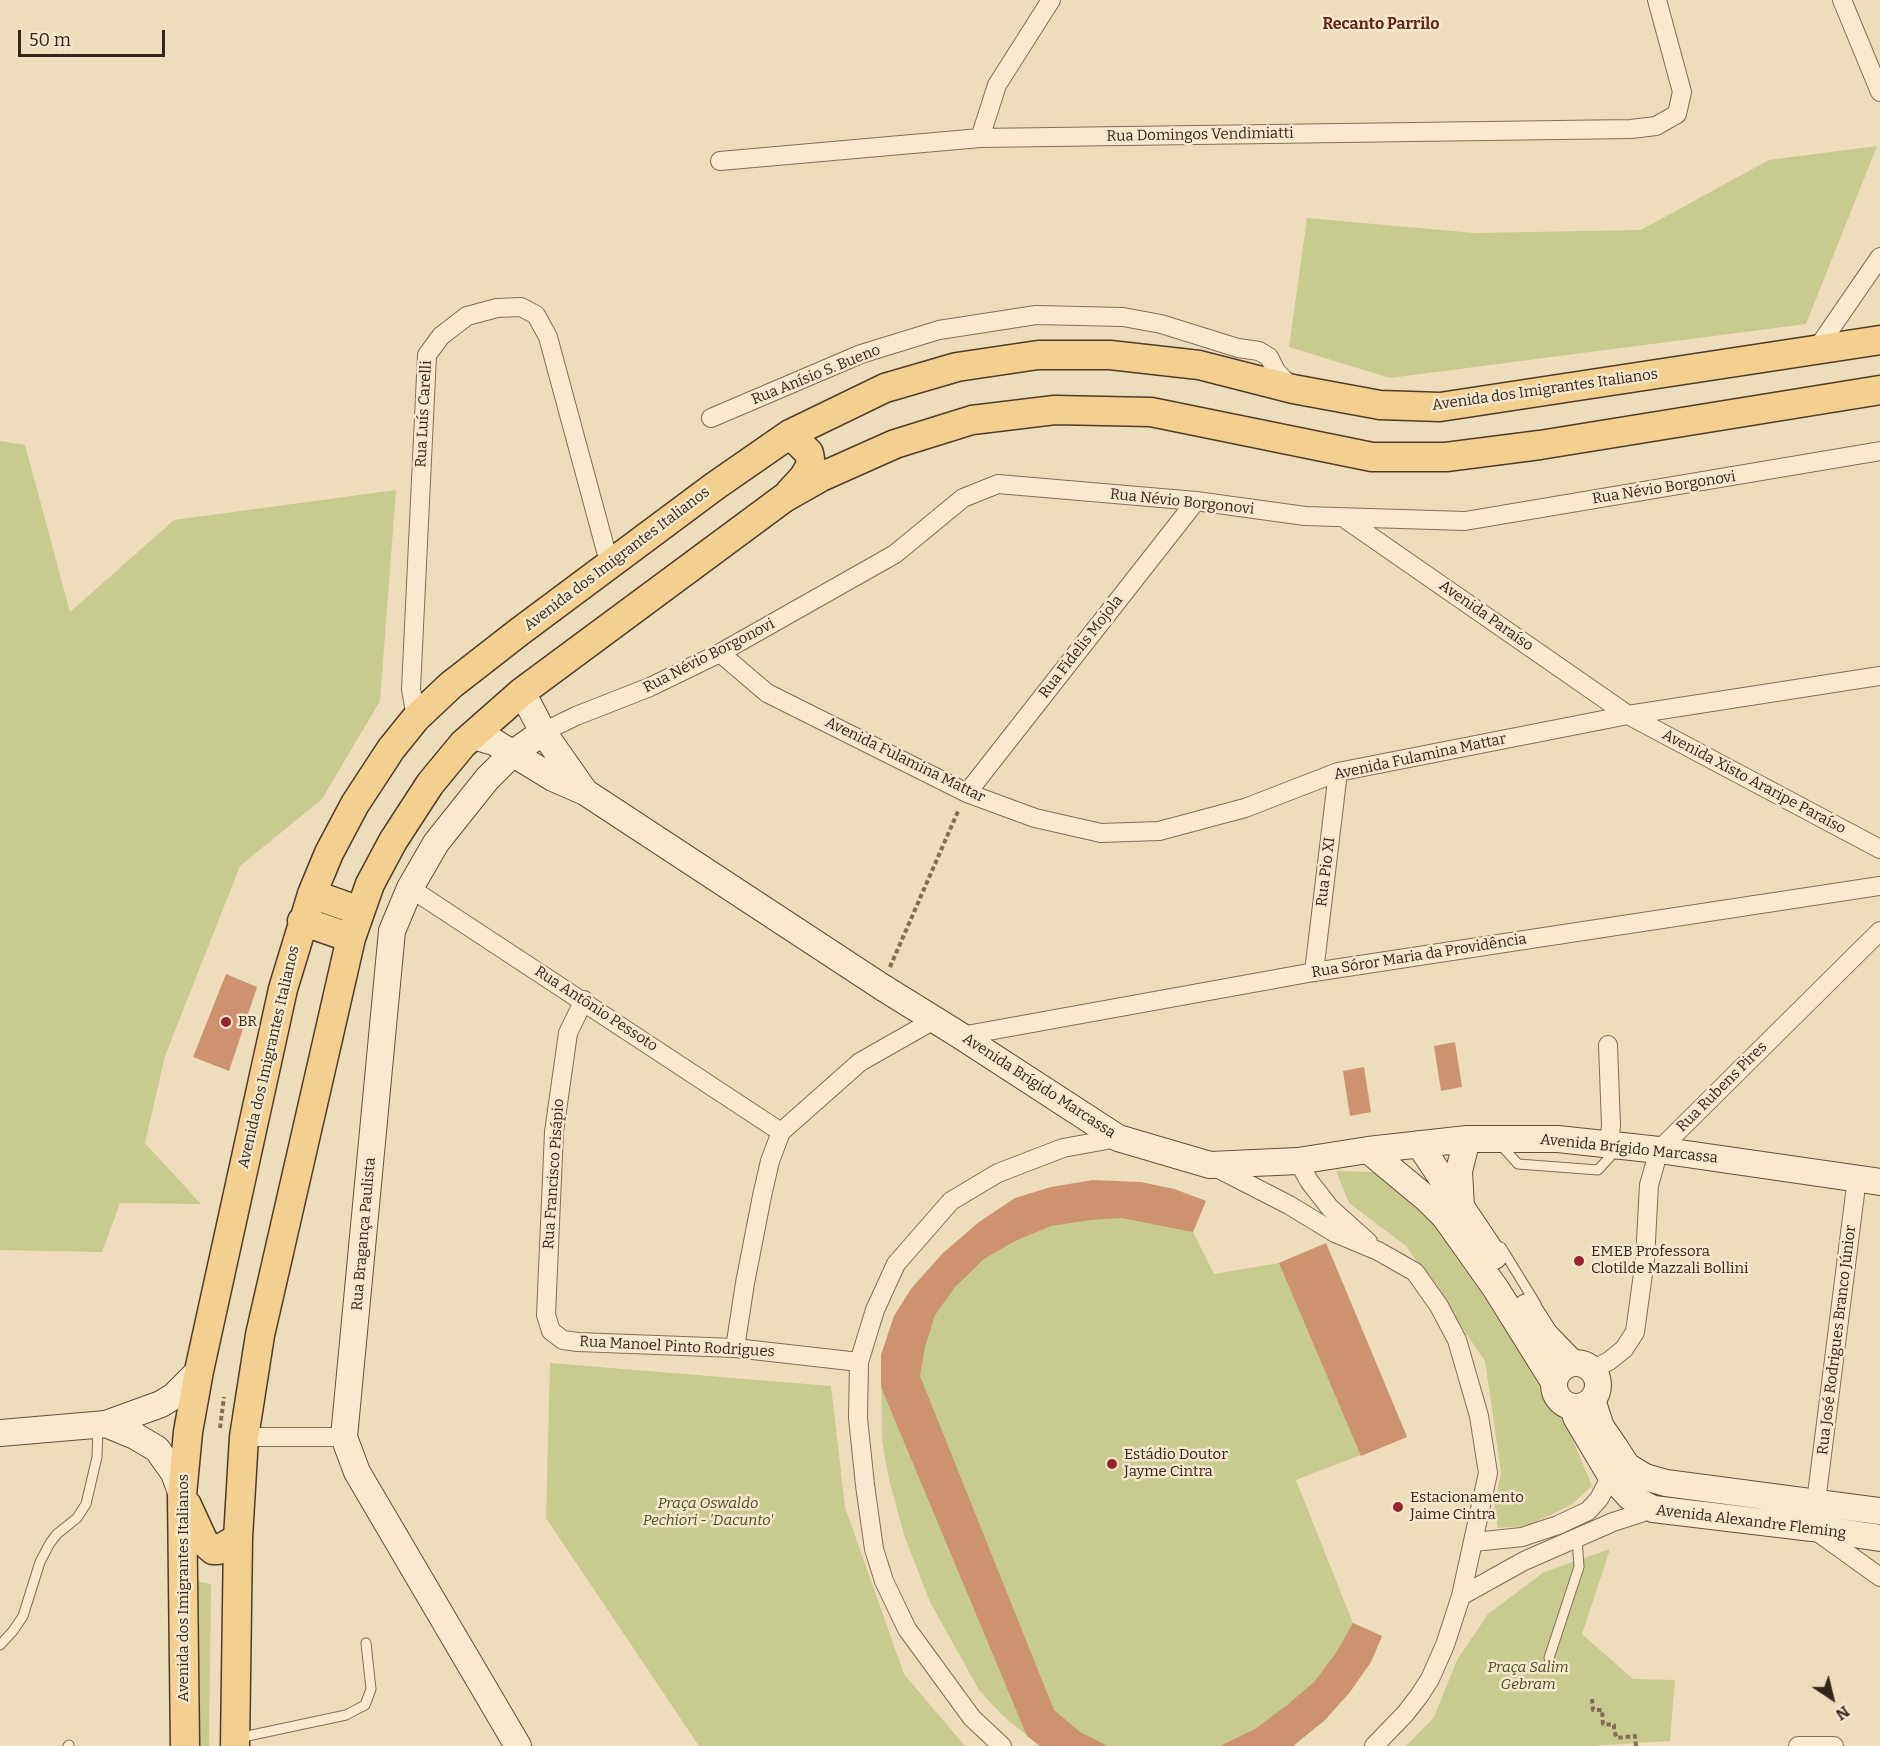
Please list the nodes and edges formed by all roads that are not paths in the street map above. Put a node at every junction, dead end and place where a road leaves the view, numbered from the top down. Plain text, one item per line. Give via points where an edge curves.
1 (1051, 0) edge
2 (1657, 0) edge
3 (1842, 0) edge
4 (1880, 92) edge
5 (980, 138) junction
6 (720, 161) dead end
7 (1880, 257) edge
8 (1880, 340) edge
9 (1816, 350) junction
10 (1293, 389) junction
11 (1880, 390) edge
12 (711, 418) dead end
13 (790, 434) junction
14 (1880, 452) edge
15 (784, 498) junction
16 (1196, 501) junction
17 (1344, 518) junction
18 (610, 566) junction
19 (720, 653) junction
20 (1880, 676) edge
21 (522, 692) junction
22 (1628, 715) junction
23 (417, 718) junction
24 (543, 732) junction
25 (473, 736) junction
26 (512, 754) junction
27 (1338, 772) junction
28 (585, 792) junction
29 (967, 793) junction
30 (1880, 849) edge
31 (1880, 886) edge
32 (410, 888) junction
33 (307, 908) junction
34 (360, 911) junction
35 (1880, 931) edge
36 (351, 938) junction
37 (1314, 972) junction
38 (584, 1000) junction
39 (934, 1020) junction
40 (961, 1036) junction
41 (1608, 1045) dead end
42 (781, 1132) junction
43 (1118, 1138) junction
44 (1467, 1139) junction
45 (1419, 1144) junction
46 (1615, 1144) junction
47 (1368, 1150) junction
48 (1659, 1150) junction
49 (1298, 1161) junction
50 (1210, 1165) junction
51 (1868, 1180) edge
52 (1474, 1220) junction
53 (1496, 1239) dead end
54 (1378, 1251) junction
55 (546, 1315) joint
56 (1545, 1335) junction
57 (735, 1348) junction
58 (859, 1362) junction
59 (1582, 1366) junction
60 (198, 1371) junction
61 (1554, 1382) junction
62 (1583, 1403) junction
63 (102, 1424) junction
64 (0, 1433) edge
65 (244, 1437) junction
66 (344, 1437) junction
67 (1611, 1476) junction
68 (182, 1495) junction
69 (1816, 1502) junction
70 (1653, 1509) junction
71 (1880, 1511) edge
72 (1812, 1528) junction
73 (238, 1538) junction
74 (1577, 1538) junction
75 (1880, 1538) edge
76 (1474, 1542) junction
77 (1880, 1577) edge
78 (1461, 1596) junction
79 (366, 1643) dead end
80 (0, 1645) edge
81 (1549, 1658) dead end
82 (235, 1742) edge
83 (184, 1746) edge
84 (518, 1746) edge
85 (1002, 1746) edge
86 (1374, 1746) edge
87 (1798, 1746) edge
88 (1834, 1746) edge

1 - 5 street via 997,85
2 - 5 street, Rua Domingos Vendimiatti via 1682,92 1677,114 1656,126
3 - 4 street
5 - 6 street, Rua Domingos Vendimiatti
7 - 9 street
8 - 9 main road, Avenida dos Imigrantes Italianos
9 - 10 main road, Avenida dos Imigrantes Italianos via 1440,407 1380,405
10 - 12 street, Rua Anísio S. Bueno via 1269,357 1259,351 1123,317 1036,315 939,330 861,354
10 - 13 main road, Avenida dos Imigrantes Italianos via 1199,365 1110,355 1038,355 957,367 885,388
11 - 15 main road via 1446,457 1372,457 1151,412 1055,410 972,420 895,444
13 - 15 main road via 809,453 811,465
13 - 18 main road, Avenida dos Imigrantes Italianos
14 - 17 street, Rua Névio Borgonovi via 1465,520
15 - 21 main road
16 - 17 street, Rua Névio Borgonovi
16 - 19 street, Rua Névio Borgonovi via 998,484 963,498 895,554
16 - 29 street, Rua Fidelis Mojola
17 - 22 street, Avenida Paraíso
18 - 23 main road, Avenida dos Imigrantes Italianos via 451,684
18 - 23 street, Rua Luís Carelli via 548,337 536,315 521,307 467,316 441,336 427,355 411,688
19 - 24 street, Rua Névio Borgonovi
19 - 29 street, Avenida Fulamina Mattar via 767,693
20 - 22 street, Avenida Fulamina Mattar
21 - 24 street, Avenida Brígido Marcassa
21 - 25 main road
22 - 27 street, Avenida Fulamina Mattar
22 - 30 street, Avenida Xisto Araripe Paraíso
23 - 33 main road, Avenida dos Imigrantes Italianos via 355,804 329,853
24 - 26 street, Rua Bragança Paulista
24 - 28 street, Avenida Brígido Marcassa
25 - 26 street, Avenida Brígido Marcassa via 494,742
25 - 34 main road via 430,784 393,841
26 - 28 street, Avenida Brígido Marcassa
26 - 32 street, Rua Bragança Paulista via 435,843
27 - 29 street, Avenida Fulamina Mattar via 1245,808 1159,831 1101,833 1035,818
27 - 37 street, Rua Pio XI
28 - 39 street, Avenida Brígido Marcassa
31 - 37 street, Rua Sóror Maria da Providência
32 - 38 street, Rua Antônio Pessoto
32 - 66 street, Rua Bragança Paulista via 392,931
33 - 34 main road
33 - 36 main road
33 - 60 main road, Avenida dos Imigrantes Italianos via 283,989
34 - 36 main road
35 - 48 street, Rua Rubens Pires
36 - 65 main road via 260,1335
37 - 40 street, Rua Sóror Maria da Providência
38 - 42 street, Rua Antônio Pessoto
38 - 55 street, Rua Francisco Pisápio via 568,1033 554,1132
39 - 40 street, Avenida Brígido Marcassa
39 - 42 street via 860,1062
40 - 43 street, Avenida Brígido Marcassa
41 - 46 street
42 - 57 street via 762,1196
43 - 50 street, Avenida Brígido Marcassa
43 - 58 street via 1063,1148 1009,1168 951,1201 896,1264 875,1310
44 - 45 street, Avenida Brígido Marcassa
44 - 46 street, Avenida Brígido Marcassa via 1558,1139
44 - 52 street via 1459,1171
45 - 47 street, Avenida Brígido Marcassa
45 - 52 street
46 - 48 street, Avenida Brígido Marcassa
47 - 49 street, Avenida Brígido Marcassa
47 - 61 street via 1445,1217
48 - 51 street, Avenida Brígido Marcassa
48 - 59 street, Rua Rubens Pires via 1649,1185 1645,1259 1635,1332 1624,1349 1609,1361
49 - 50 street, Avenida Brígido Marcassa
49 - 54 street via 1330,1208
50 - 54 street via 1335,1233
51 - 69 street, Rua José Rodrigues Branco Júnior
52 - 56 street
53 - 56 lane via 1549,1324
54 - 76 street via 1415,1272 1456,1340 1479,1416 1488,1473
55 - 57 street, Rua Manoel Pinto Rodrigues via 551,1331 563,1340
56 - 59 street
57 - 58 street, Rua Manoel Pinto Rodrigues
58 - 85 street via 858,1418 865,1485 874,1549 884,1581 907,1629 972,1718
59 - 61 street via 1560,1370
59 - 62 street via 1596,1375 1598,1388
60 - 63 street via 161,1404
60 - 68 main road, Avenida dos Imigrantes Italianos
61 - 62 street via 1561,1401
62 - 67 street via 1576,1417
62 - 69 street, Avenida Alexandre Fleming via 1628,1466 1645,1477
63 - 64 street
63 - 68 street via 157,1449 174,1473
63 - 80 lane via 86,1504 50,1543 23,1616
65 - 66 street
65 - 73 main road
66 - 84 street, Rua Bragança Paulista via 357,1472
67 - 70 street via 1630,1497
67 - 76 street via 1588,1511 1522,1537
68 - 73 main road via 208,1547 218,1550
68 - 83 main road, Avenida dos Imigrantes Italianos
69 - 71 street, Avenida Alexandre Fleming
70 - 72 street, Avenida Alexandre Fleming
70 - 74 street, Avenida Alexandre Fleming
72 - 75 street, Avenida Alexandre Fleming
72 - 77 street
73 - 82 main road
74 - 78 street, Avenida Alexandre Fleming via 1524,1561
74 - 81 lane via 1579,1567
76 - 78 street
78 - 86 street via 1430,1679 1405,1714
79 - 82 lane via 371,1689 365,1705 346,1716
87 - 88 street

